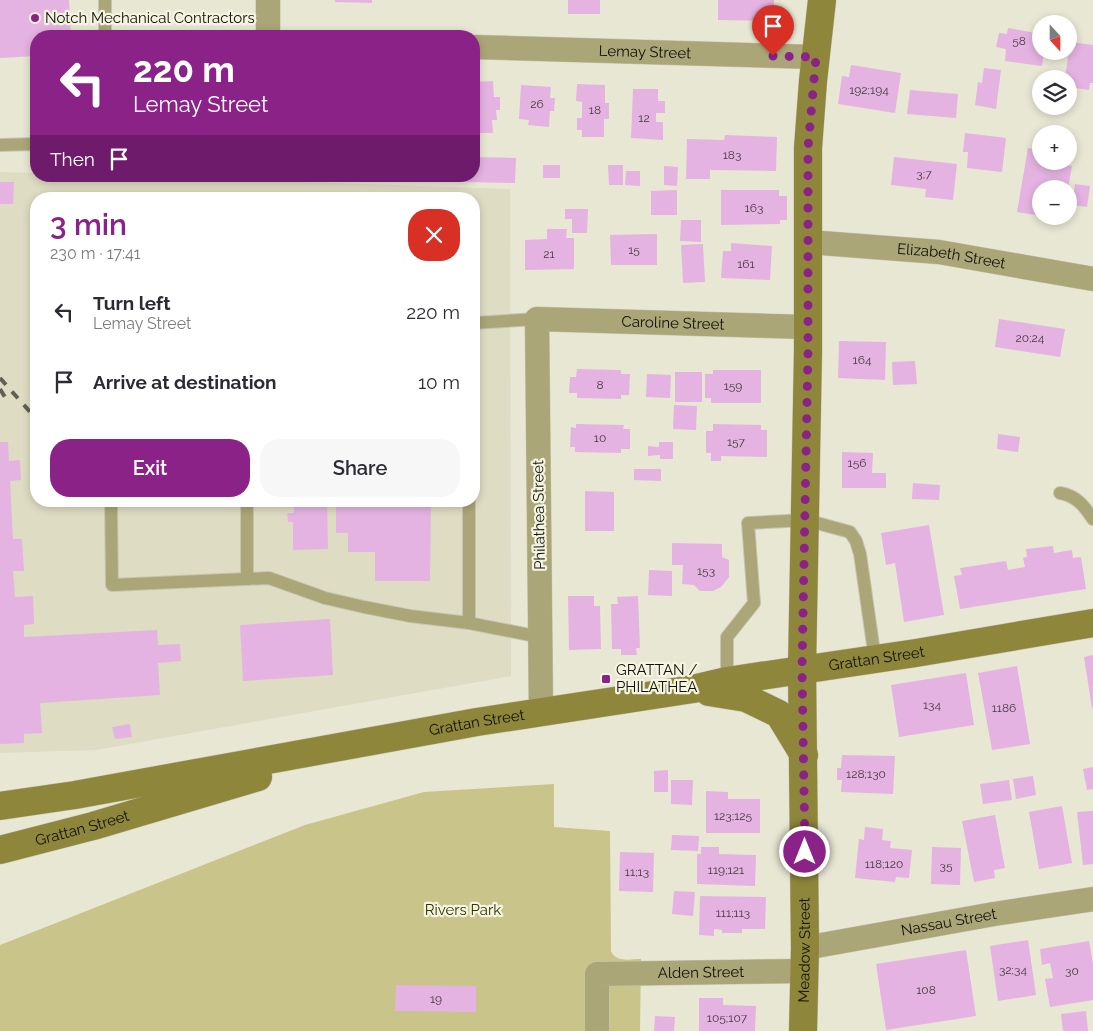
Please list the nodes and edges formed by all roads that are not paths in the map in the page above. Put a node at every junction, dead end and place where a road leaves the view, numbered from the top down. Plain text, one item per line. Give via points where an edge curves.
1 (105, 0) edge
2 (268, 0) edge
3 (822, 0) edge
4 (105, 30) edge
5 (268, 30) edge
6 (480, 47) edge
7 (816, 57) junction
8 (30, 144) edge
9 (0, 145) edge
10 (808, 242) junction
11 (1093, 279) edge
12 (537, 319) junction
13 (480, 323) edge
14 (808, 327) junction
15 (1060, 493) dead end
16 (111, 507) edge
17 (247, 507) edge
18 (469, 507) edge
19 (806, 520) junction
20 (1093, 520) edge
21 (247, 579) junction
22 (469, 623) junction
23 (1093, 623) edge
24 (540, 637) junction
25 (875, 659) junction
26 (802, 669) junction
27 (727, 681) junction
28 (693, 689) junction
29 (541, 711) junction
30 (393, 737) junction
31 (804, 755) junction
32 (0, 806) edge
33 (0, 850) edge
34 (1093, 899) edge
35 (805, 960) junction
36 (597, 1031) edge
37 (804, 1031) edge

1 - 4 lane
2 - 5 street
3 - 7 main road, Meadow Street
6 - 7 street, Lemay Street
7 - 10 main road, Meadow Street via 808,148
8 - 9 lane
10 - 11 street, Elizabeth Street via 939,252
10 - 14 main road, Meadow Street
12 - 13 lane
12 - 14 street, Caroline Street
12 - 24 street, Philathea Street
14 - 19 main road, Meadow Street
15 - 20 lane via 1071,495 1080,502
16 - 21 lane via 112,585
17 - 21 lane
18 - 22 lane
19 - 25 lane via 850,532 856,541
19 - 26 main road, Meadow Street
19 - 27 lane via 748,523 754,603 727,637
21 - 22 lane via 269,578 325,598 364,607
22 - 24 lane
23 - 25 main road, Grattan Street
24 - 29 street, Philathea Street
25 - 26 main road, Grattan Street
26 - 27 main road, Grattan Street
26 - 31 main road, Meadow Street
27 - 28 main road, Grattan Street
28 - 29 main road, Grattan Street
28 - 31 main road via 746,698 779,714
29 - 30 main road, Grattan Street
30 - 32 main road, Grattan Street
30 - 33 main road, Grattan Street via 93,826
31 - 35 main road, Meadow Street
34 - 35 street, Nassau Street via 994,914
35 - 36 street, Alden Street via 597,974
35 - 37 main road, Meadow Street

